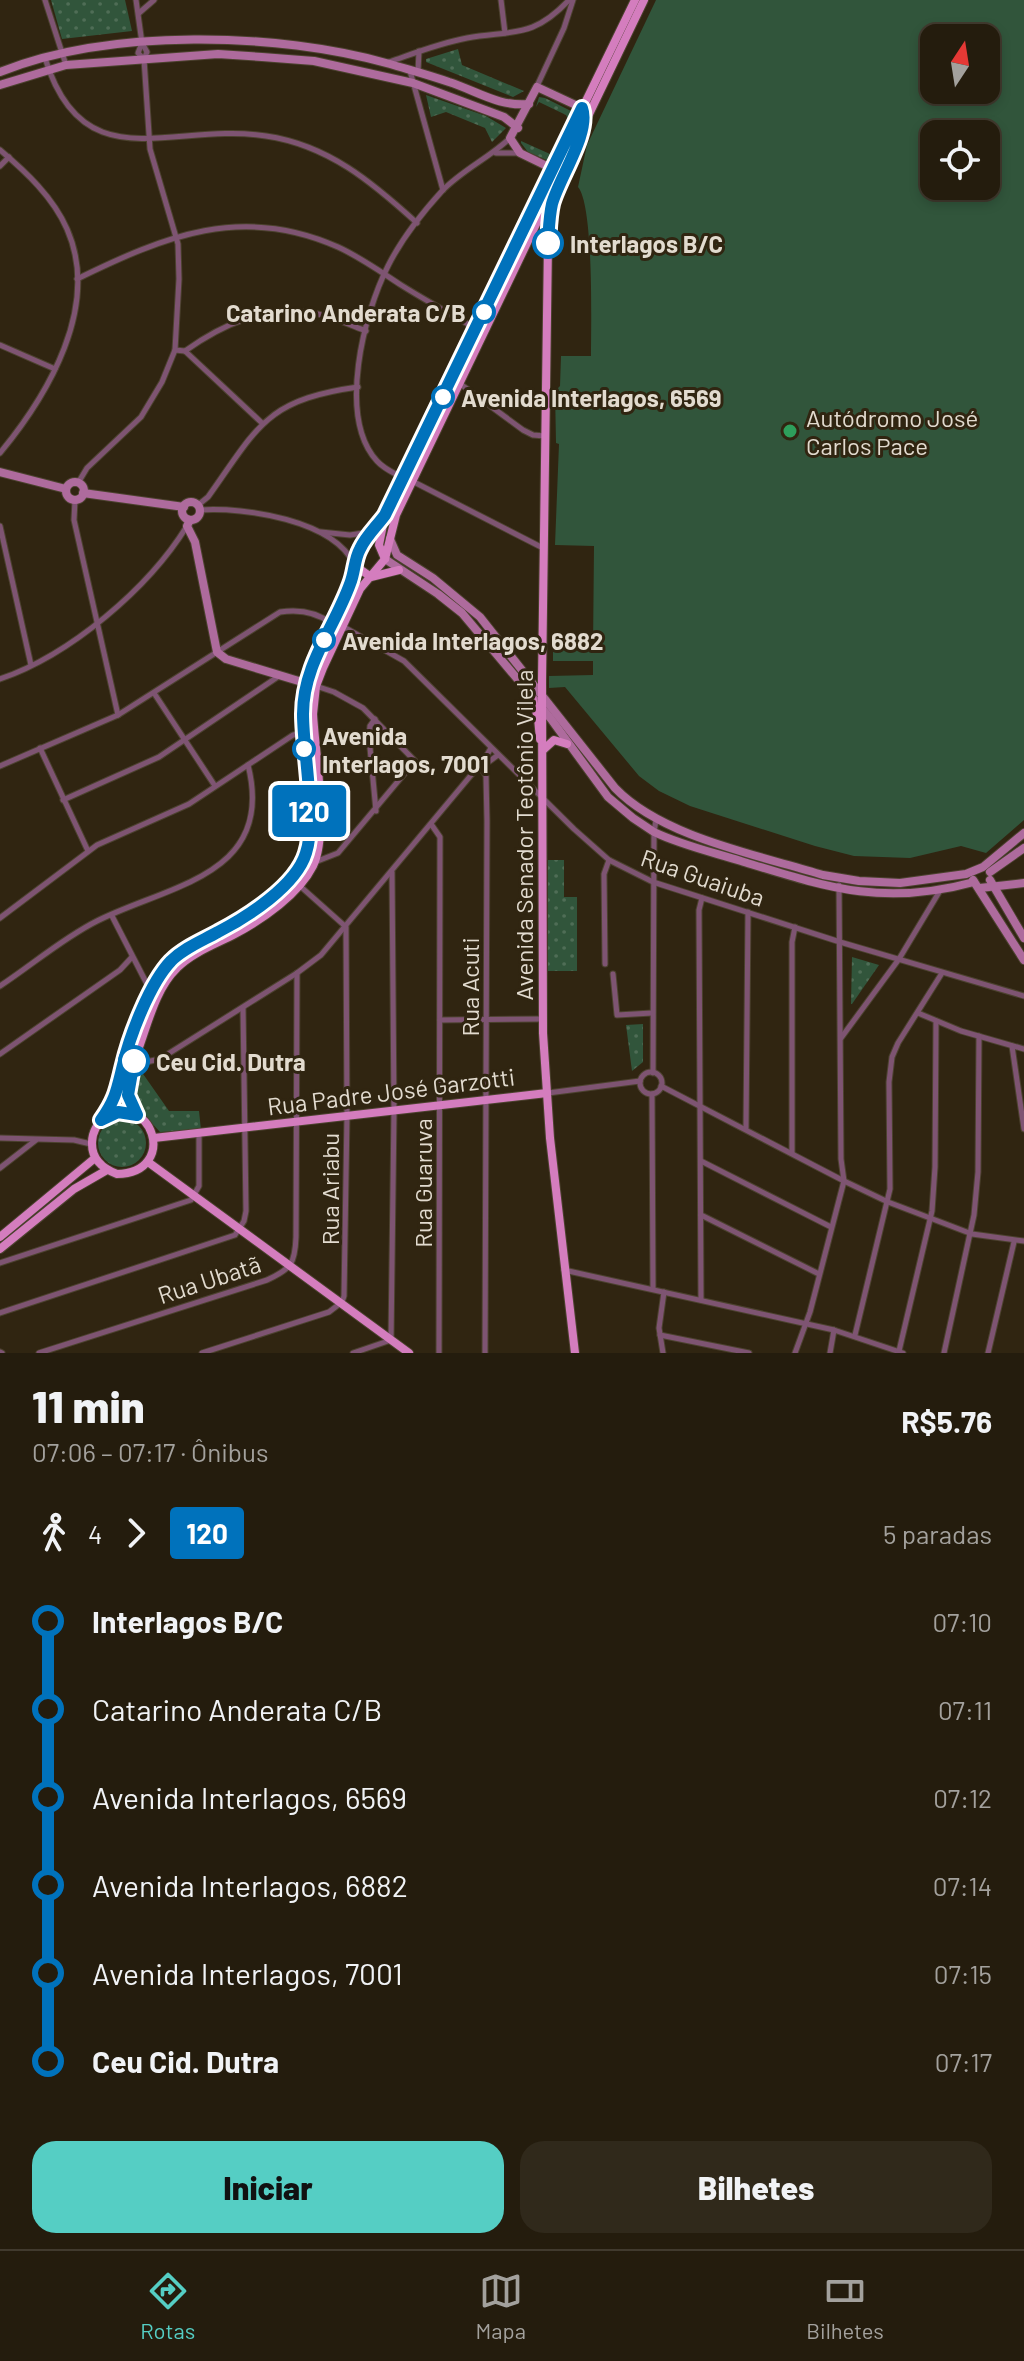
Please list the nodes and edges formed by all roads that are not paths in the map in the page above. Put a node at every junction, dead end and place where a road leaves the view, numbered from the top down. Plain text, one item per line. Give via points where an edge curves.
1 (45, 0) edge
2 (136, 0) edge
3 (154, 0) edge
4 (501, 0) edge
5 (571, 0) edge
6 (635, 0) edge
7 (644, 0) edge
8 (139, 14) junction
9 (551, 25) junction
10 (505, 33) junction
11 (562, 33) junction
12 (142, 43) junction
13 (419, 51) junction
14 (62, 53) junction
15 (45, 58) junction
16 (144, 59) junction
17 (386, 63) junction
18 (66, 65) junction
19 (49, 69) junction
20 (414, 71) junction
21 (0, 72) edge
22 (413, 83) junction
23 (0, 85) edge
24 (537, 87) junction
25 (529, 104) junction
26 (582, 108) junction
27 (586, 124) junction
28 (518, 128) junction
29 (149, 138) junction
30 (510, 138) junction
31 (0, 150) edge
32 (495, 153) junction
33 (520, 153) junction
34 (9, 157) junction
35 (0, 166) edge
36 (553, 169) junction
37 (562, 173) junction
38 (443, 190) junction
39 (417, 223) junction
40 (177, 237) junction
41 (385, 274) junction
42 (77, 279) junction
43 (476, 328) junction
44 (366, 331) junction
45 (0, 345) edge
46 (175, 350) junction
47 (185, 351) junction
48 (55, 369) junction
49 (459, 382) junction
50 (358, 387) junction
51 (262, 423) junction
52 (546, 436) junction
53 (0, 453) edge
54 (0, 472) edge
55 (408, 480) junction
56 (78, 483) junction
57 (66, 489) junction
58 (83, 493) junction
59 (75, 500) junction
60 (184, 507) junction
61 (199, 507) junction
62 (385, 515) junction
63 (188, 523) junction
64 (0, 526) edge
65 (319, 531) junction
66 (371, 532) junction
67 (390, 539) junction
68 (544, 548) junction
69 (385, 559) junction
70 (354, 565) junction
71 (399, 570) junction
72 (371, 577) junction
73 (431, 583) junction
74 (332, 623) junction
75 (97, 625) junction
76 (342, 626) junction
77 (217, 652) junction
78 (31, 665) junction
79 (279, 676) junction
80 (0, 679) edge
81 (306, 684) junction
82 (316, 686) junction
83 (154, 693) junction
84 (542, 696) junction
85 (532, 697) junction
86 (544, 711) junction
87 (118, 715) junction
88 (375, 719) junction
89 (304, 733) junction
90 (186, 739) junction
91 (567, 744) junction
92 (40, 748) junction
93 (491, 748) junction
94 (543, 751) junction
95 (498, 755) junction
96 (248, 765) junction
97 (0, 766) edge
98 (480, 766) junction
99 (215, 786) junction
100 (542, 795) junction
101 (63, 800) junction
102 (376, 811) junction
103 (656, 820) junction
104 (431, 824) junction
105 (654, 832) junction
106 (1024, 833) edge
107 (1024, 848) edge
108 (88, 851) junction
109 (609, 860) junction
110 (314, 862) junction
111 (392, 872) junction
112 (990, 876) junction
113 (839, 879) junction
114 (653, 882) junction
115 (976, 882) junction
116 (1024, 883) edge
117 (299, 885) junction
118 (941, 889) junction
119 (838, 890) junction
120 (702, 898) junction
121 (748, 912) junction
122 (112, 916) junction
123 (0, 918) edge
124 (346, 927) junction
125 (795, 927) junction
126 (1023, 936) edge
127 (840, 942) junction
128 (132, 957) junction
129 (899, 959) junction
130 (1024, 960) edge
131 (605, 964) dead end
132 (120, 970) junction
133 (139, 970) junction
134 (297, 973) junction
135 (942, 973) junction
136 (613, 974) dead end
137 (0, 986) edge
138 (155, 994) junction
139 (1024, 996) edge
140 (243, 1008) junction
141 (652, 1013) junction
142 (918, 1013) junction
143 (486, 1018) junction
144 (543, 1019) junction
145 (440, 1020) junction
146 (936, 1021) junction
147 (979, 1036) junction
148 (840, 1039) junction
149 (1012, 1046) junction
150 (1024, 1049) edge
151 (0, 1054) edge
152 (134, 1061) junction
153 (653, 1073) junction
154 (641, 1084) junction
155 (660, 1090) junction
156 (547, 1093) junction
157 (487, 1100) junction
158 (441, 1106) junction
159 (700, 1106) junction
160 (394, 1111) junction
161 (137, 1115) junction
162 (347, 1116) junction
163 (101, 1120) junction
164 (296, 1123) junction
165 (245, 1128) junction
166 (746, 1128) junction
167 (1024, 1129) edge
168 (199, 1135) junction
169 (0, 1138) edge
170 (154, 1138) junction
171 (37, 1140) junction
172 (91, 1144) junction
173 (792, 1153) junction
174 (95, 1158) junction
175 (701, 1161) junction
176 (148, 1162) junction
177 (0, 1168) edge
178 (107, 1170) junction
179 (844, 1181) junction
180 (195, 1196) junction
181 (888, 1202) junction
182 (701, 1215) junction
183 (931, 1219) junction
184 (831, 1227) junction
185 (240, 1229) junction
186 (972, 1234) junction
187 (0, 1237) edge
188 (1024, 1241) edge
189 (1014, 1242) junction
190 (0, 1249) edge
191 (0, 1263) edge
192 (291, 1265) junction
193 (564, 1270) junction
194 (819, 1274) junction
195 (653, 1289) junction
196 (664, 1292) junction
197 (701, 1300) junction
198 (342, 1302) junction
199 (0, 1313) edge
200 (806, 1323) junction
201 (834, 1330) junction
202 (660, 1335) junction
203 (855, 1335) junction
204 (391, 1340) junction
205 (901, 1352) edge
206 (39, 1353) edge
207 (202, 1353) edge
208 (353, 1353) edge
209 (409, 1353) edge
210 (439, 1353) edge
211 (485, 1353) edge
212 (575, 1353) edge
213 (663, 1353) edge
214 (749, 1353) edge
215 (795, 1353) edge
216 (830, 1353) edge
217 (944, 1353) edge
218 (988, 1353) edge

1 - 14 street
2 - 8 street
3 - 8 street
4 - 10 street
5 - 9 street
5 - 11 street
6 - 26 main road
7 - 27 main road
8 - 12 street
9 - 10 street
9 - 11 street
10 - 13 street
11 - 24 street
12 - 14 street
12 - 16 street via 138,53
12 - 17 street via 263,43
13 - 17 street
13 - 20 street
14 - 15 street
14 - 18 street
15 - 19 street
15 - 21 street
16 - 18 street
16 - 22 street via 218,54 301,60
16 - 29 street
17 - 20 street
18 - 19 street
19 - 23 street
19 - 29 street via 56,88 89,126 116,137
20 - 22 street
20 - 25 street via 498,102
22 - 28 street via 494,113
22 - 38 street
24 - 25 street
24 - 26 street
25 - 28 street
26 - 27 main road
26 - 36 main road
27 - 37 main road
28 - 30 street
29 - 39 street via 235,133 310,147 357,171
29 - 40 street
30 - 32 street
30 - 33 street
31 - 34 street
32 - 33 street
32 - 38 street
33 - 36 street
34 - 35 street
34 - 42 street via 50,200 66,228
36 - 37 street
36 - 43 main road
37 - 49 main road
37 - 52 main road, Avenida Senador Teotônio Vilela via 549,219
38 - 39 street
39 - 41 street
40 - 41 street via 206,229 272,227 340,248
40 - 42 street
40 - 46 street
41 - 43 street
41 - 44 street
42 - 48 street via 73,317
43 - 55 main road
44 - 47 street via 313,313 272,312 219,329
44 - 50 street
45 - 48 street
46 - 47 street
46 - 56 street via 141,417
47 - 51 street
48 - 53 street
49 - 52 street via 523,430
49 - 55 main road
50 - 51 street via 309,396
50 - 55 street via 364,440 381,465
51 - 61 street
52 - 68 main road, Avenida Senador Teotônio Vilela
54 - 57 street
55 - 62 main road
55 - 67 main road
55 - 68 street
56 - 57 street
56 - 58 street
57 - 59 street
58 - 59 street
58 - 60 street
59 - 75 street via 73,512
60 - 61 street via 190,502
60 - 63 street
61 - 63 street via 198,517
61 - 65 street
62 - 66 main road
62 - 69 main road via 379,541
63 - 75 street via 138,586
63 - 77 street
64 - 78 street
65 - 66 street
65 - 70 street via 342,546
66 - 70 main road
67 - 69 main road
67 - 73 street via 397,555
68 - 84 main road, Avenida Senador Teotônio Vilela
69 - 71 street
69 - 72 main road
70 - 72 main road
70 - 74 main road
71 - 72 main road
71 - 73 street
72 - 76 main road
73 - 84 street via 480,617
73 - 85 street
74 - 77 street via 313,613 280,612
74 - 81 main road
75 - 78 street
75 - 87 street
76 - 82 main road
76 - 93 street, Rua Guaiuba via 404,661
77 - 79 street
77 - 83 street
78 - 80 street
79 - 81 street
79 - 90 street
81 - 82 street
81 - 89 main road
82 - 88 street
82 - 110 main road via 320,832
83 - 87 street
83 - 90 street
84 - 86 main road, Avenida Senador Teotônio Vilela
84 - 103 street via 615,788
85 - 86 street
85 - 94 main road
86 - 91 street
86 - 94 main road, Avenida Senador Teotônio Vilela
87 - 92 street
88 - 102 street via 369,737
88 - 102 street via 415,761
89 - 96 street
89 - 138 main road via 310,833 301,867 242,919 174,958 162,971
90 - 99 street
90 - 101 street
91 - 94 main road via 554,740
91 - 105 street via 608,797
92 - 97 street
92 - 101 street
93 - 95 street, Rua Guaiuba
93 - 98 street
94 - 100 main road, Avenida Senador Teotônio Vilela
95 - 98 street
95 - 100 street, Rua Guaiuba
96 - 99 street
96 - 122 street via 251,811 246,833 231,856 189,884
98 - 104 street
98 - 143 street, Rua Acuti via 486,776 487,806
99 - 108 street via 181,808
100 - 109 street, Rua Guaiuba
100 - 144 main road, Avenida Senador Teotônio Vilela
101 - 108 street
102 - 110 street via 338,853
103 - 105 street
103 - 113 street
104 - 111 street
104 - 145 street, Rua Guaruva via 440,837
105 - 114 street
105 - 119 street
106 - 112 street
107 - 112 street
108 - 123 street
109 - 114 street, Rua Guaiuba
109 - 131 street via 604,874
110 - 117 main road
111 - 124 street
111 - 160 street
112 - 115 street
112 - 115 street via 977,868
112 - 116 street via 1009,885
112 - 126 street
113 - 115 street
113 - 119 street
114 - 120 street, Rua Guaiuba
114 - 141 street
115 - 118 street
115 - 130 street
117 - 124 street
117 - 138 main road via 247,927 189,958
118 - 119 street via 893,894
118 - 129 street
119 - 127 street
120 - 121 street, Rua Guaiuba
120 - 159 street
121 - 125 street, Rua Guaiuba
121 - 166 street
122 - 128 street
122 - 137 street
124 - 134 street
124 - 162 street, Rua Ariabu
125 - 127 street, Rua Guaiuba
125 - 173 street
127 - 129 street, Rua Guaiuba
127 - 148 street
128 - 132 street
128 - 133 street
129 - 135 street, Rua Guaiuba
129 - 148 street
132 - 133 street
132 - 151 street
133 - 138 street
134 - 140 street
134 - 164 street, Rua Ubatã
135 - 139 street, Rua Guaiuba
135 - 142 street
136 - 141 street via 617,1015
138 - 152 main road
138 - 163 main road via 123,1064 118,1093
140 - 152 street via 160,1059
140 - 165 street
141 - 153 street
142 - 146 street
142 - 181 street via 898,1043 890,1069
143 - 144 street
143 - 145 street
143 - 157 street, Rua Acuti
144 - 156 main road, Avenida Senador Teotônio Vilela
145 - 158 street, Rua Guaruva
146 - 147 street
146 - 183 street
147 - 149 street
147 - 186 street
148 - 179 street
149 - 150 street
149 - 167 street
152 - 161 main road via 128,1095
153 - 154 street via 647,1073
153 - 155 street via 660,1078
154 - 155 street via 646,1092
154 - 156 street, Rua Padre José Garzotti
155 - 159 street
155 - 195 street
156 - 157 main road, Rua Padre José Garzotti
156 - 193 main road, Avenida Senador Teotônio Vilela
157 - 158 main road, Rua Padre José Garzotti
157 - 211 street, Rua Acuti
158 - 160 main road, Rua Padre José Garzotti
158 - 210 street, Rua Guaruva
159 - 166 street
159 - 175 street
160 - 162 main road, Rua Padre José Garzotti
160 - 204 street
161 - 163 main road via 118,1112
161 - 170 main road
162 - 164 main road, Rua Padre José Garzotti
162 - 198 street, Rua Ariabu
163 - 172 main road
164 - 165 main road, Rua Padre José Garzotti
164 - 192 street, Rua Ubatã via 296,1250
165 - 168 main road, Rua Padre José Garzotti
165 - 185 street via 246,1211
166 - 173 street
168 - 170 main road, Rua Padre José Garzotti
168 - 180 street
169 - 171 street
170 - 176 main road
171 - 172 street
171 - 177 street
172 - 174 main road
173 - 179 street
174 - 178 main road
174 - 187 main road
175 - 182 street
175 - 184 street
176 - 178 main road via 129,1174
176 - 180 main road
178 - 190 main road via 74,1189
179 - 181 street
179 - 184 street
180 - 185 main road
180 - 191 street
181 - 183 street
181 - 203 street
182 - 194 street
182 - 197 street
183 - 186 street
183 - 205 street
184 - 194 street
185 - 192 main road
185 - 199 street via 230,1238
186 - 189 street
186 - 217 street
188 - 189 street
189 - 218 street
192 - 198 main road
192 - 206 street, Rua Ubatã via 267,1280
193 - 195 street
193 - 212 main road, Avenida Senador Teotônio Vilela
194 - 200 street
195 - 196 street
196 - 197 street
196 - 202 street
197 - 200 street
198 - 204 main road
198 - 207 street via 329,1312
200 - 201 street
200 - 215 street
201 - 203 street
201 - 216 street
202 - 213 street
202 - 214 street
203 - 205 street
204 - 208 street
204 - 209 main road

